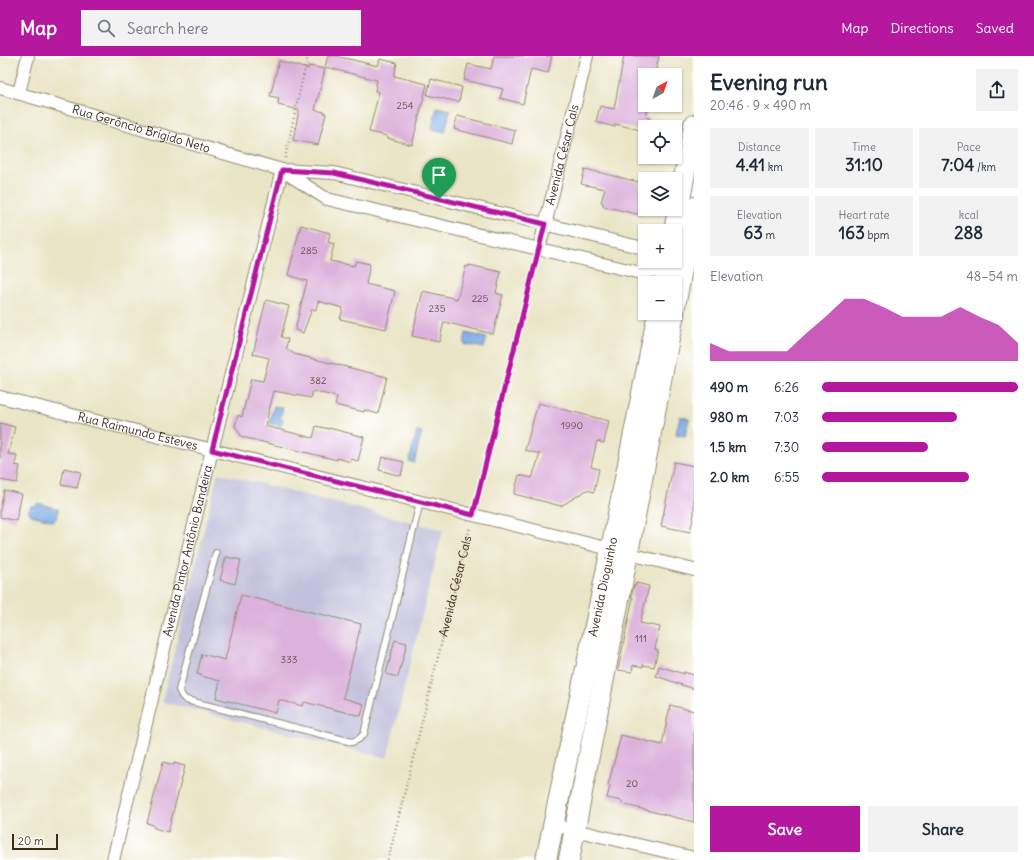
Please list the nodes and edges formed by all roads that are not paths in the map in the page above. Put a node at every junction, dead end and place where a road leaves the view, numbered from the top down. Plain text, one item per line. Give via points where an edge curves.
1 (28, 56) edge
2 (586, 56) edge
3 (0, 88) edge
4 (19, 93) junction
5 (694, 125) edge
6 (282, 170) junction
7 (694, 207) edge
8 (545, 224) junction
9 (675, 224) edge
10 (638, 247) edge
11 (539, 249) junction
12 (672, 270) edge
13 (657, 320) edge
14 (672, 320) edge
15 (0, 397) edge
16 (212, 450) junction
17 (420, 502) junction
18 (620, 552) junction
19 (216, 553) dead end
20 (694, 570) edge
21 (553, 826) junction
22 (575, 831) junction
23 (694, 858) edge
24 (113, 860) edge
25 (546, 860) edge
26 (569, 860) edge

1 - 4 street
2 - 8 street, Avenida César Cals
3 - 4 street, Rua Gerôncio Brígido Neto
4 - 6 street, Rua Gerôncio Brígido Neto
5 - 9 main road
6 - 8 street, Rua Gerôncio Brígido Neto via 334,173
6 - 11 street, Rua Gerôncio Brígido Neto via 327,199
6 - 16 street, Avenida Pintor Antônio Bandeira
7 - 12 main road
8 - 10 street, Rua Gerôncio Brígido Neto
8 - 11 street, Avenida César Cals
11 - 12 street, Rua Gerôncio Brígido Neto via 641,273
13 - 18 main road, Avenida Dioguinho
14 - 18 main road, Avenida Dioguinho
15 - 16 street, Rua Raimundo Esteves
16 - 17 street, Rua Raimundo Esteves
16 - 24 street, Avenida Pintor Antônio Bandeira
17 - 18 street, Rua Raimundo Esteves
17 - 19 lane via 364,734 352,742 186,700 182,696 179,690
18 - 20 street, Rua Raimundo Esteves
18 - 21 main road, Avenida Dioguinho
18 - 22 main road, Avenida Dioguinho
21 - 22 street
21 - 25 main road, Avenida Dioguinho
22 - 23 street
22 - 26 main road, Avenida Dioguinho

